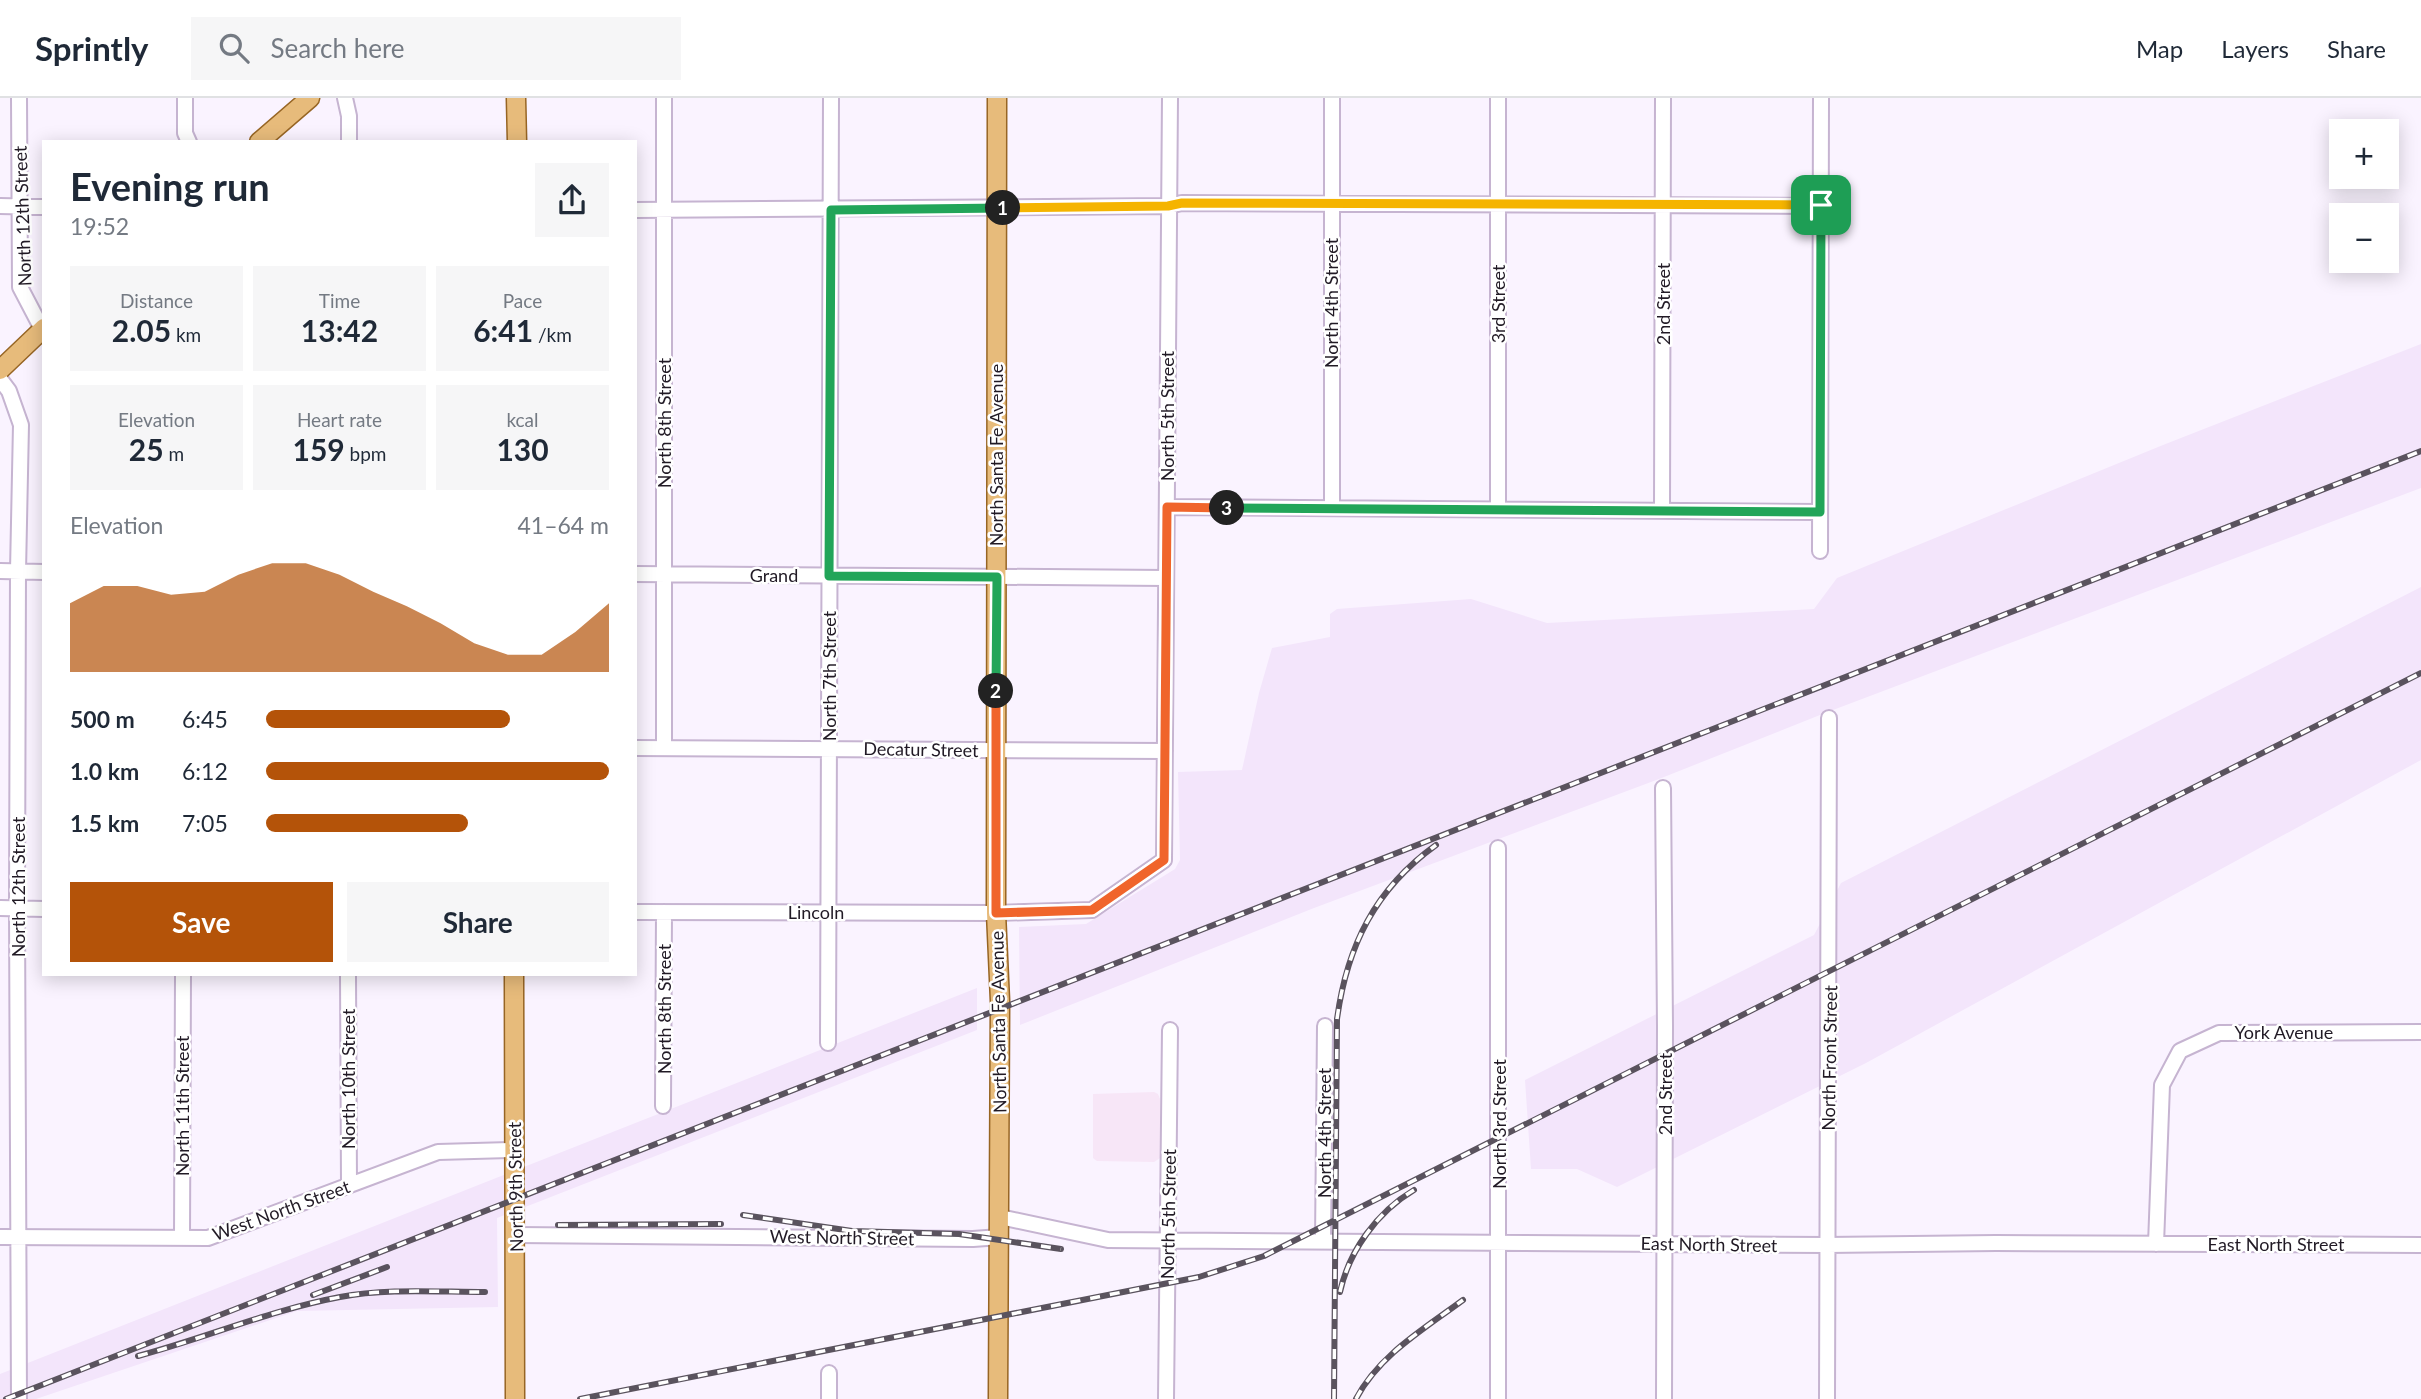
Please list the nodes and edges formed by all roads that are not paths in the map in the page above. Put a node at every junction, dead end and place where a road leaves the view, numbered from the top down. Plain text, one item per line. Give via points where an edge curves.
1 (19, 98) edge
2 (186, 98) edge
3 (310, 98) edge
4 (345, 98) edge
5 (516, 98) edge
6 (664, 98) edge
7 (831, 98) edge
8 (997, 98) edge
9 (1170, 98) edge
10 (1332, 98) edge
11 (1498, 98) edge
12 (1662, 98) edge
13 (1821, 98) edge
14 (188, 140) edge
15 (261, 140) edge
16 (349, 140) edge
17 (517, 140) edge
18 (1331, 202) junction
19 (1498, 204) junction
20 (1662, 205) junction
21 (1821, 205) junction
22 (0, 206) edge
23 (19, 206) junction
24 (42, 206) edge
25 (1168, 206) junction
26 (995, 208) junction
27 (637, 210) edge
28 (664, 210) junction
29 (831, 210) junction
30 (42, 326) edge
31 (42, 329) edge
32 (0, 370) edge
33 (0, 379) edge
34 (1167, 507) junction
35 (1332, 508) junction
36 (1498, 509) junction
37 (1662, 510) junction
38 (1820, 512) junction
39 (1820, 551) dead end
40 (0, 571) edge
41 (18, 572) junction
42 (42, 572) edge
43 (637, 574) edge
44 (665, 574) junction
45 (829, 576) junction
46 (997, 577) junction
47 (1166, 578) junction
48 (1829, 718) dead end
49 (637, 748) edge
50 (664, 748) junction
51 (829, 748) junction
52 (996, 750) junction
53 (1165, 751) junction
54 (1663, 788) dead end
55 (1498, 848) dead end
56 (1164, 860) joint
57 (0, 908) edge
58 (17, 908) junction
59 (42, 909) edge
60 (637, 912) edge
61 (664, 912) junction
62 (828, 912) junction
63 (996, 913) junction
64 (183, 976) edge
65 (348, 976) edge
66 (514, 976) edge
67 (1325, 1026) dead end
68 (1170, 1030) dead end
69 (2421, 1032) edge
70 (828, 1043) dead end
71 (663, 1106) dead end
72 (514, 1150) junction
73 (349, 1184) junction
74 (1000, 1217) junction
75 (517, 1235) junction
76 (0, 1237) edge
77 (20, 1237) junction
78 (182, 1237) junction
79 (1000, 1237) junction
80 (1169, 1240) junction
81 (1323, 1241) junction
82 (1499, 1242) junction
83 (1664, 1243) junction
84 (2157, 1244) junction
85 (1827, 1245) junction
86 (2421, 1245) edge
87 (829, 1373) dead end
88 (19, 1399) edge
89 (515, 1399) edge
90 (829, 1399) edge
91 (998, 1399) edge
92 (1167, 1399) edge
93 (1498, 1399) edge
94 (1664, 1399) edge
95 (1827, 1399) edge

1 - 23 street, North 12th Street
2 - 14 street
3 - 15 main road
4 - 16 street
5 - 17 main road
6 - 28 street, North 8th Street
7 - 29 street, North 7th Street
8 - 26 main road, North Santa Fe Avenue
9 - 25 street, North 5th Street
10 - 18 street, North 4th Street
11 - 19 street, 3rd Street
12 - 20 street, 2nd Street
13 - 21 street
18 - 19 street
18 - 25 street
18 - 35 street, North 4th Street
19 - 20 street
19 - 36 street, 3rd Street
20 - 21 street
20 - 37 street, 2nd Street
21 - 38 street
22 - 23 street
23 - 24 street
23 - 30 street, North 12th Street via 20,287
25 - 26 street
25 - 34 street, North 5th Street
26 - 29 street
26 - 46 main road, North Santa Fe Avenue
27 - 28 street
28 - 29 street
28 - 44 street, North 8th Street
29 - 45 street, North 7th Street
31 - 32 main road
33 - 41 street, North 12th Street via 21,425
34 - 35 street
34 - 47 street, North 5th Street
35 - 36 street
36 - 37 street
37 - 38 street
38 - 39 street
40 - 41 street
41 - 42 street
41 - 58 street, North 12th Street
43 - 44 street, Grand
44 - 45 street, Grand
44 - 50 street, North 8th Street
45 - 46 street, Grand
45 - 51 street, North 7th Street
46 - 47 street, Grand
46 - 52 main road, North Santa Fe Avenue
47 - 53 street, North 5th Street
48 - 85 street, North Front Street
49 - 50 street, Decatur Street
50 - 51 street, Decatur Street
51 - 52 street, Decatur Street
51 - 62 street, North 7th Street
52 - 53 street, Decatur Street
52 - 63 main road, North Santa Fe Avenue
53 - 56 street, North 5th Street
54 - 83 street, 2nd Street
55 - 82 street, North 3rd Street
56 - 63 street, Lincoln via 1092,910
57 - 58 street
58 - 59 street
58 - 77 street, North 12th Street
60 - 61 street, Lincoln
61 - 62 street, Lincoln
61 - 71 street, North 8th Street
62 - 63 street, Lincoln
62 - 70 street, North 7th Street
63 - 74 main road, North Santa Fe Avenue
64 - 78 street, North 11th Street
65 - 73 street, North 10th Street
66 - 72 main road, North 9th Street
67 - 81 street, North 4th Street
68 - 80 street, North 5th Street
69 - 84 street, York Avenue via 2219,1033 2180,1051 2162,1085
72 - 73 street, West North Street via 438,1152
72 - 75 main road, North 9th Street
73 - 78 street, West North Street via 208,1238
74 - 79 main road, North Santa Fe Avenue
74 - 80 street, East North Street via 1108,1240
75 - 79 street, West North Street
75 - 89 main road, North 9th Street
76 - 77 street, West North Street
77 - 78 street, West North Street
77 - 88 street, North 12th Street
79 - 91 main road, North Santa Fe Avenue
80 - 81 street, East North Street
80 - 92 street, North 5th Street
81 - 82 street, East North Street
82 - 83 street, East North Street
82 - 93 street, North 3rd Street
83 - 85 street, East North Street
83 - 94 street, 2nd Street
84 - 85 street, East North Street
84 - 86 street, East North Street
85 - 95 street, North Front Street
87 - 90 street

